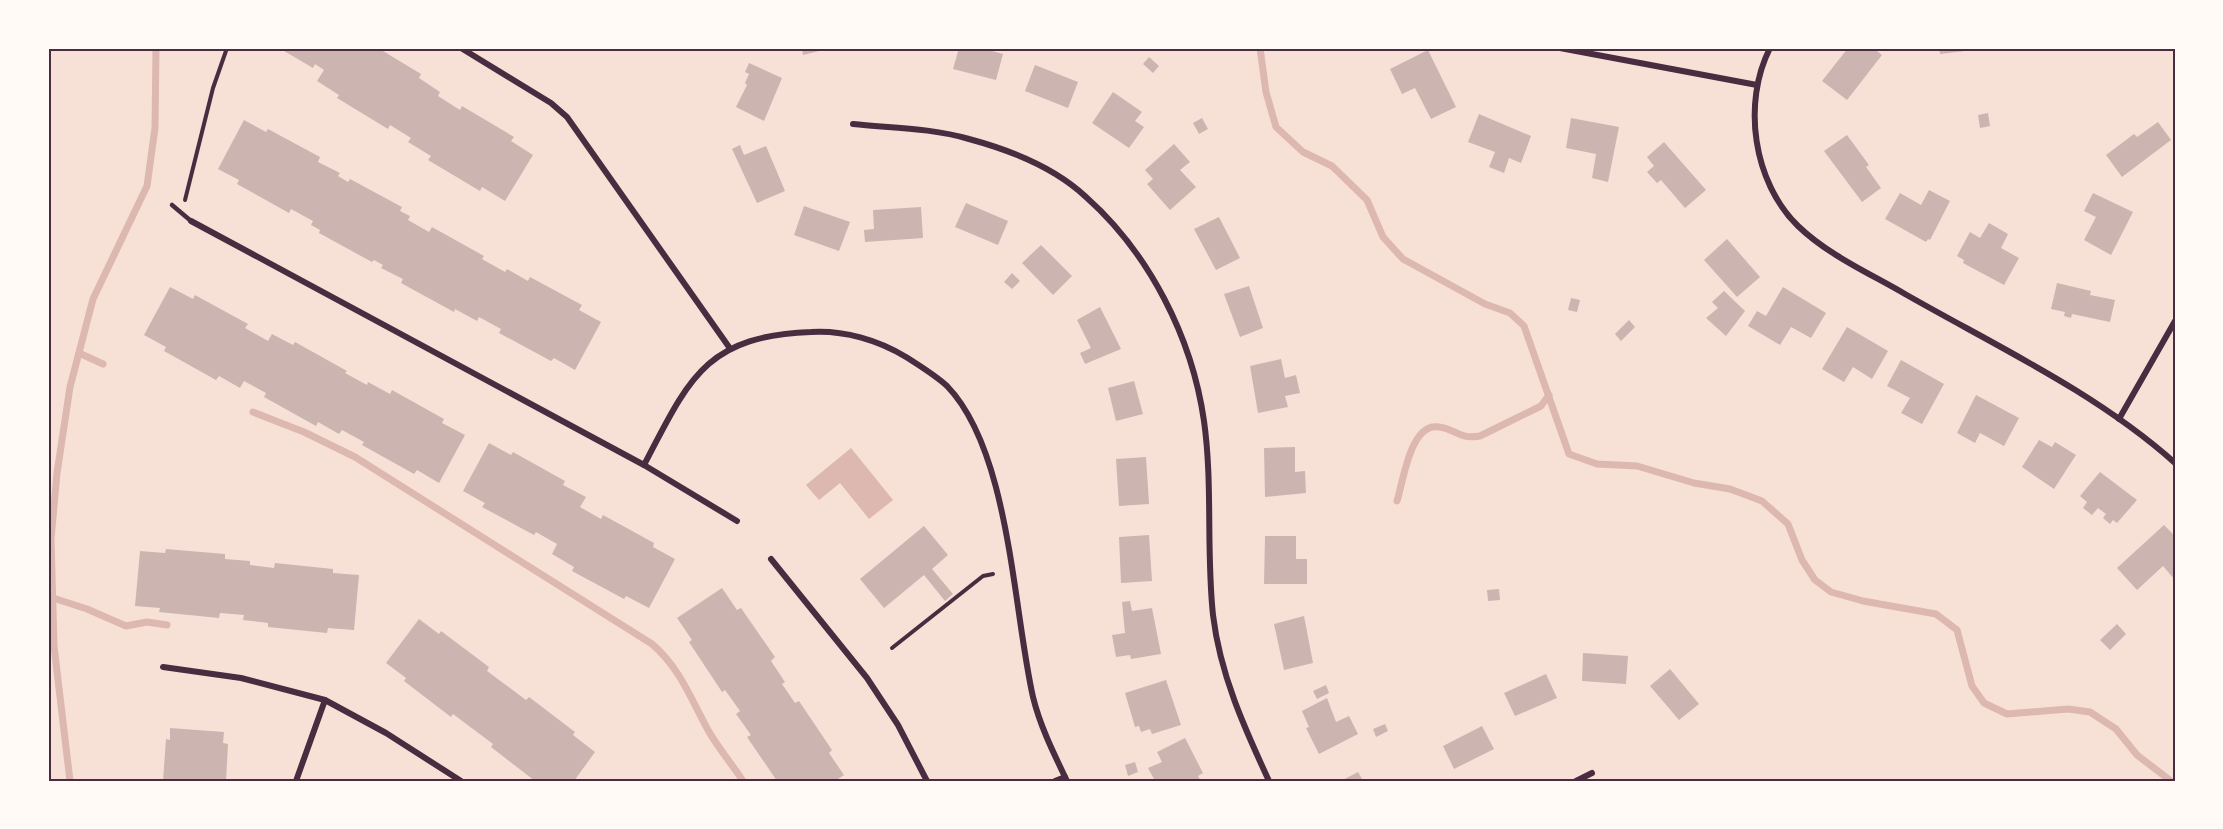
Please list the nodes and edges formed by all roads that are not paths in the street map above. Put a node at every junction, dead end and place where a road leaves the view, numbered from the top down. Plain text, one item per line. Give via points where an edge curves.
1 (461, 48) edge
2 (1560, 48) edge
3 (1770, 48) edge
4 (1757, 85) junction
5 (853, 124) dead end
6 (172, 205) dead end
7 (191, 221) joint
8 (2175, 321) edge
9 (729, 347) junction
10 (2119, 419) junction
11 (2175, 463) edge
12 (644, 465) junction
13 (737, 521) dead end
14 (771, 559) dead end
15 (163, 666) dead end
16 (325, 700) junction
17 (1592, 773) dead end
18 (1066, 779) edge
19 (296, 781) edge
20 (461, 781) edge
21 (927, 781) edge
22 (1055, 781) edge
23 (1269, 781) edge
24 (1576, 781) edge

1 - 9 street via 551,103 567,117
2 - 4 street
3 - 4 street
4 - 10 street via 1756,123 1764,169 1773,191 1798,226 1840,257
5 - 23 street via 967,138 1029,160 1085,196 1153,278 1185,347 1204,419 1210,580 1219,650 1237,711
6 - 7 lane
7 - 12 street
8 - 10 street
9 - 12 street via 694,379
9 - 18 street via 761,336 790,332 823,331 855,336 892,349 946,386 981,442 997,486 1034,701
10 - 11 street
12 - 13 street
14 - 21 street via 867,678 898,725
15 - 16 street via 241,678
16 - 19 street
16 - 20 street
17 - 24 street
18 - 22 street

